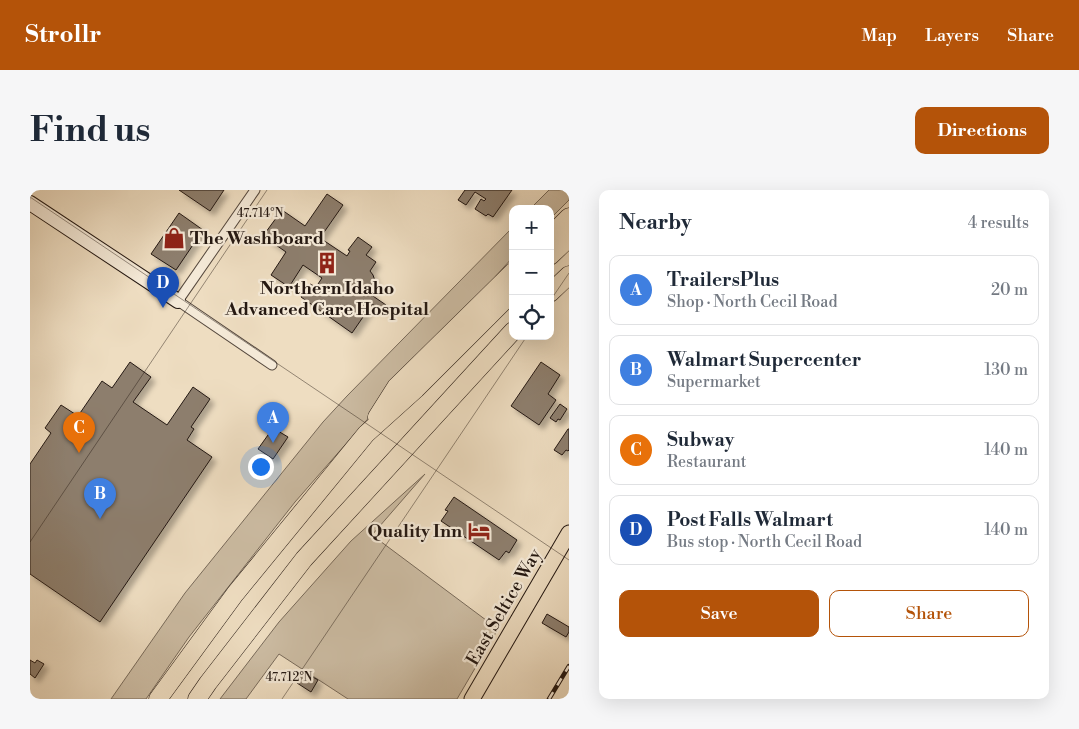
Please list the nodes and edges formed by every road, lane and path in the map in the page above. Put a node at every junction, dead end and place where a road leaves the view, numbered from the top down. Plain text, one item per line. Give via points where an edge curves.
1 (255, 190) edge
2 (30, 203) edge
3 (569, 217) edge
4 (554, 232) edge
5 (569, 238) edge
6 (554, 252) edge
7 (569, 275) edge
8 (509, 276) edge
9 (569, 284) edge
10 (554, 290) edge
11 (510, 295) edge
12 (554, 296) edge
13 (178, 301) junction
14 (509, 335) edge
15 (272, 365) dead end
16 (366, 434) junction
17 (567, 543) edge
18 (158, 699) edge
19 (197, 699) edge
20 (472, 699) edge

1 - 13 street
2 - 13 street
3 - 4 highway
5 - 6 highway
7 - 10 highway
8 - 16 highway via 396,387
9 - 12 highway
11 - 16 highway
13 - 15 street
14 - 19 highway via 304,558
16 - 18 highway via 235,594
17 - 20 main road, East Seltice Way

